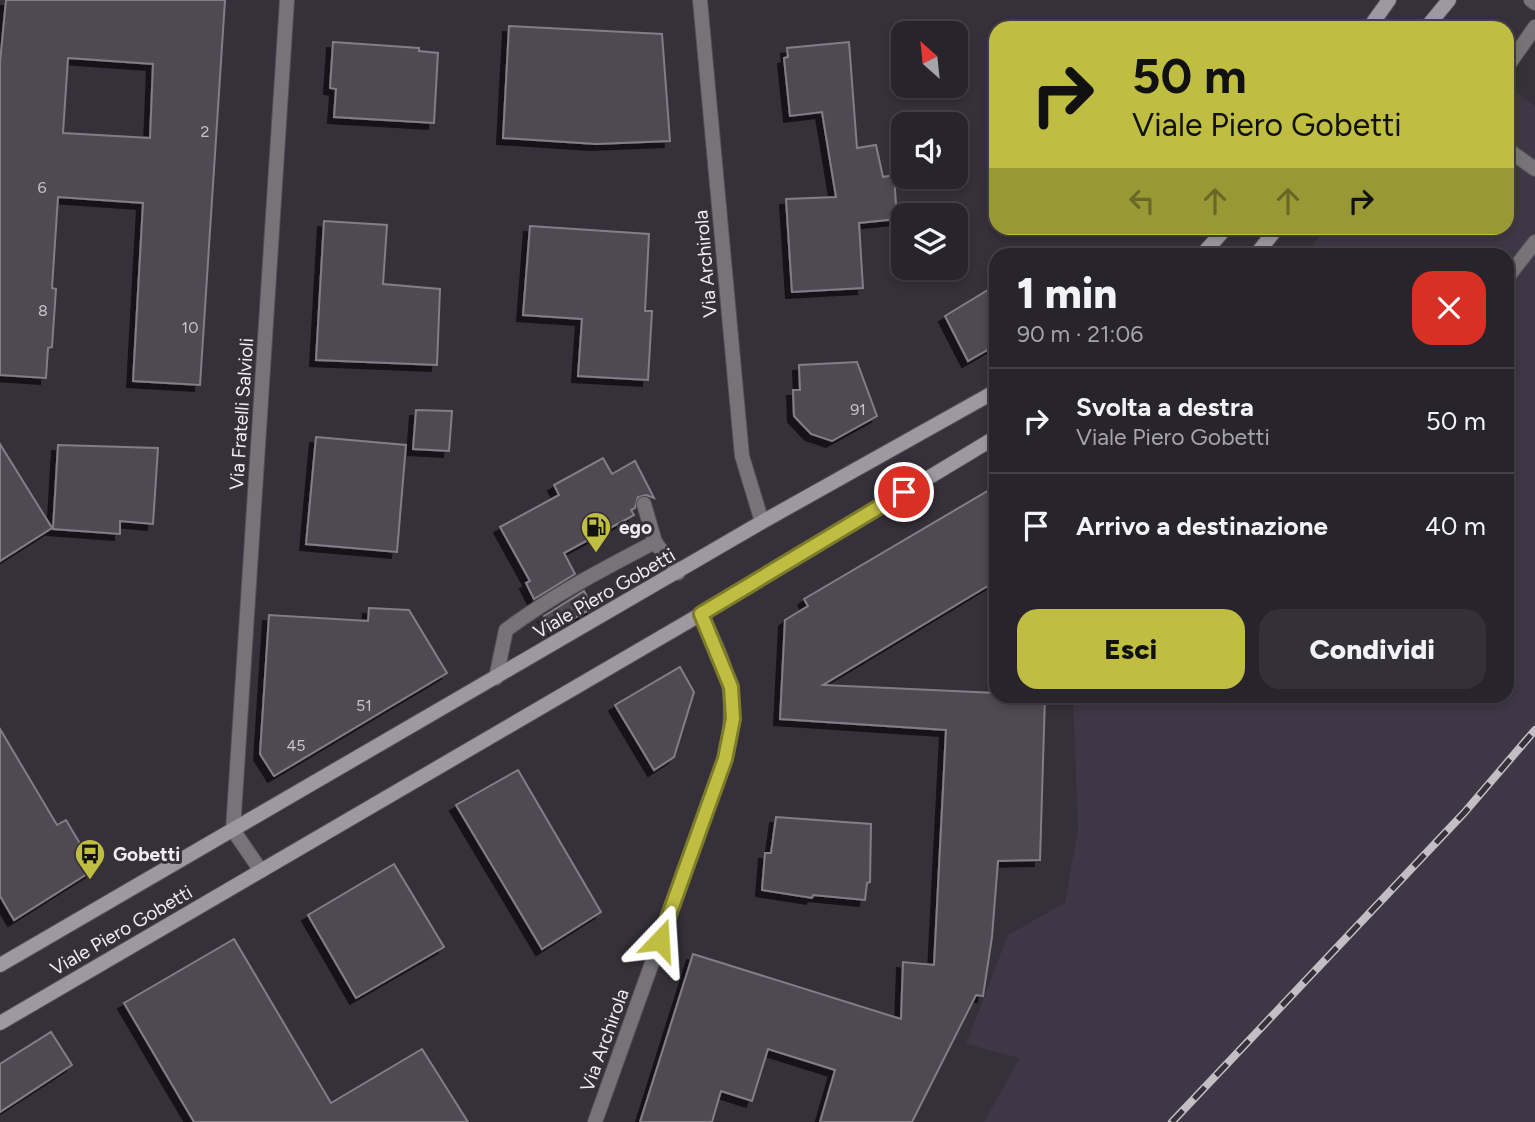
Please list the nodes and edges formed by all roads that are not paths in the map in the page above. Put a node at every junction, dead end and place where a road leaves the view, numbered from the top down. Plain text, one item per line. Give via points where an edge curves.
1 (287, 0) edge
2 (699, 0) edge
3 (1389, 0) edge
4 (1449, 0) edge
5 (1374, 21) edge
6 (1432, 21) edge
7 (1535, 27) edge
8 (1514, 58) edge
9 (1514, 154) edge
10 (1535, 169) edge
11 (1535, 242) edge
12 (1514, 269) edge
13 (989, 395) edge
14 (989, 441) edge
15 (644, 504) dead end
16 (762, 522) junction
17 (655, 541) junction
18 (677, 573) junction
19 (701, 614) junction
20 (496, 678) junction
21 (233, 830) junction
22 (261, 871) junction
23 (0, 965) edge
24 (0, 1023) edge
25 (595, 1122) edge

1 - 21 street, Via Fratelli Salvioli
2 - 16 street, Via Archirola via 743,456
3 - 5 main road
4 - 6 main road
7 - 8 street
9 - 10 street
11 - 12 street
13 - 16 main road, Viale Piero Gobetti
14 - 19 main road, Viale Piero Gobetti
15 - 17 street
16 - 18 main road, Viale Piero Gobetti
17 - 18 street
17 - 20 street via 538,606 506,630
18 - 20 main road, Viale Piero Gobetti
19 - 22 main road, Viale Piero Gobetti
19 - 25 street, Via Archirola via 731,687 733,719 725,759
20 - 21 main road, Viale Piero Gobetti
21 - 22 street
21 - 23 main road, Viale Piero Gobetti
22 - 24 main road, Viale Piero Gobetti

